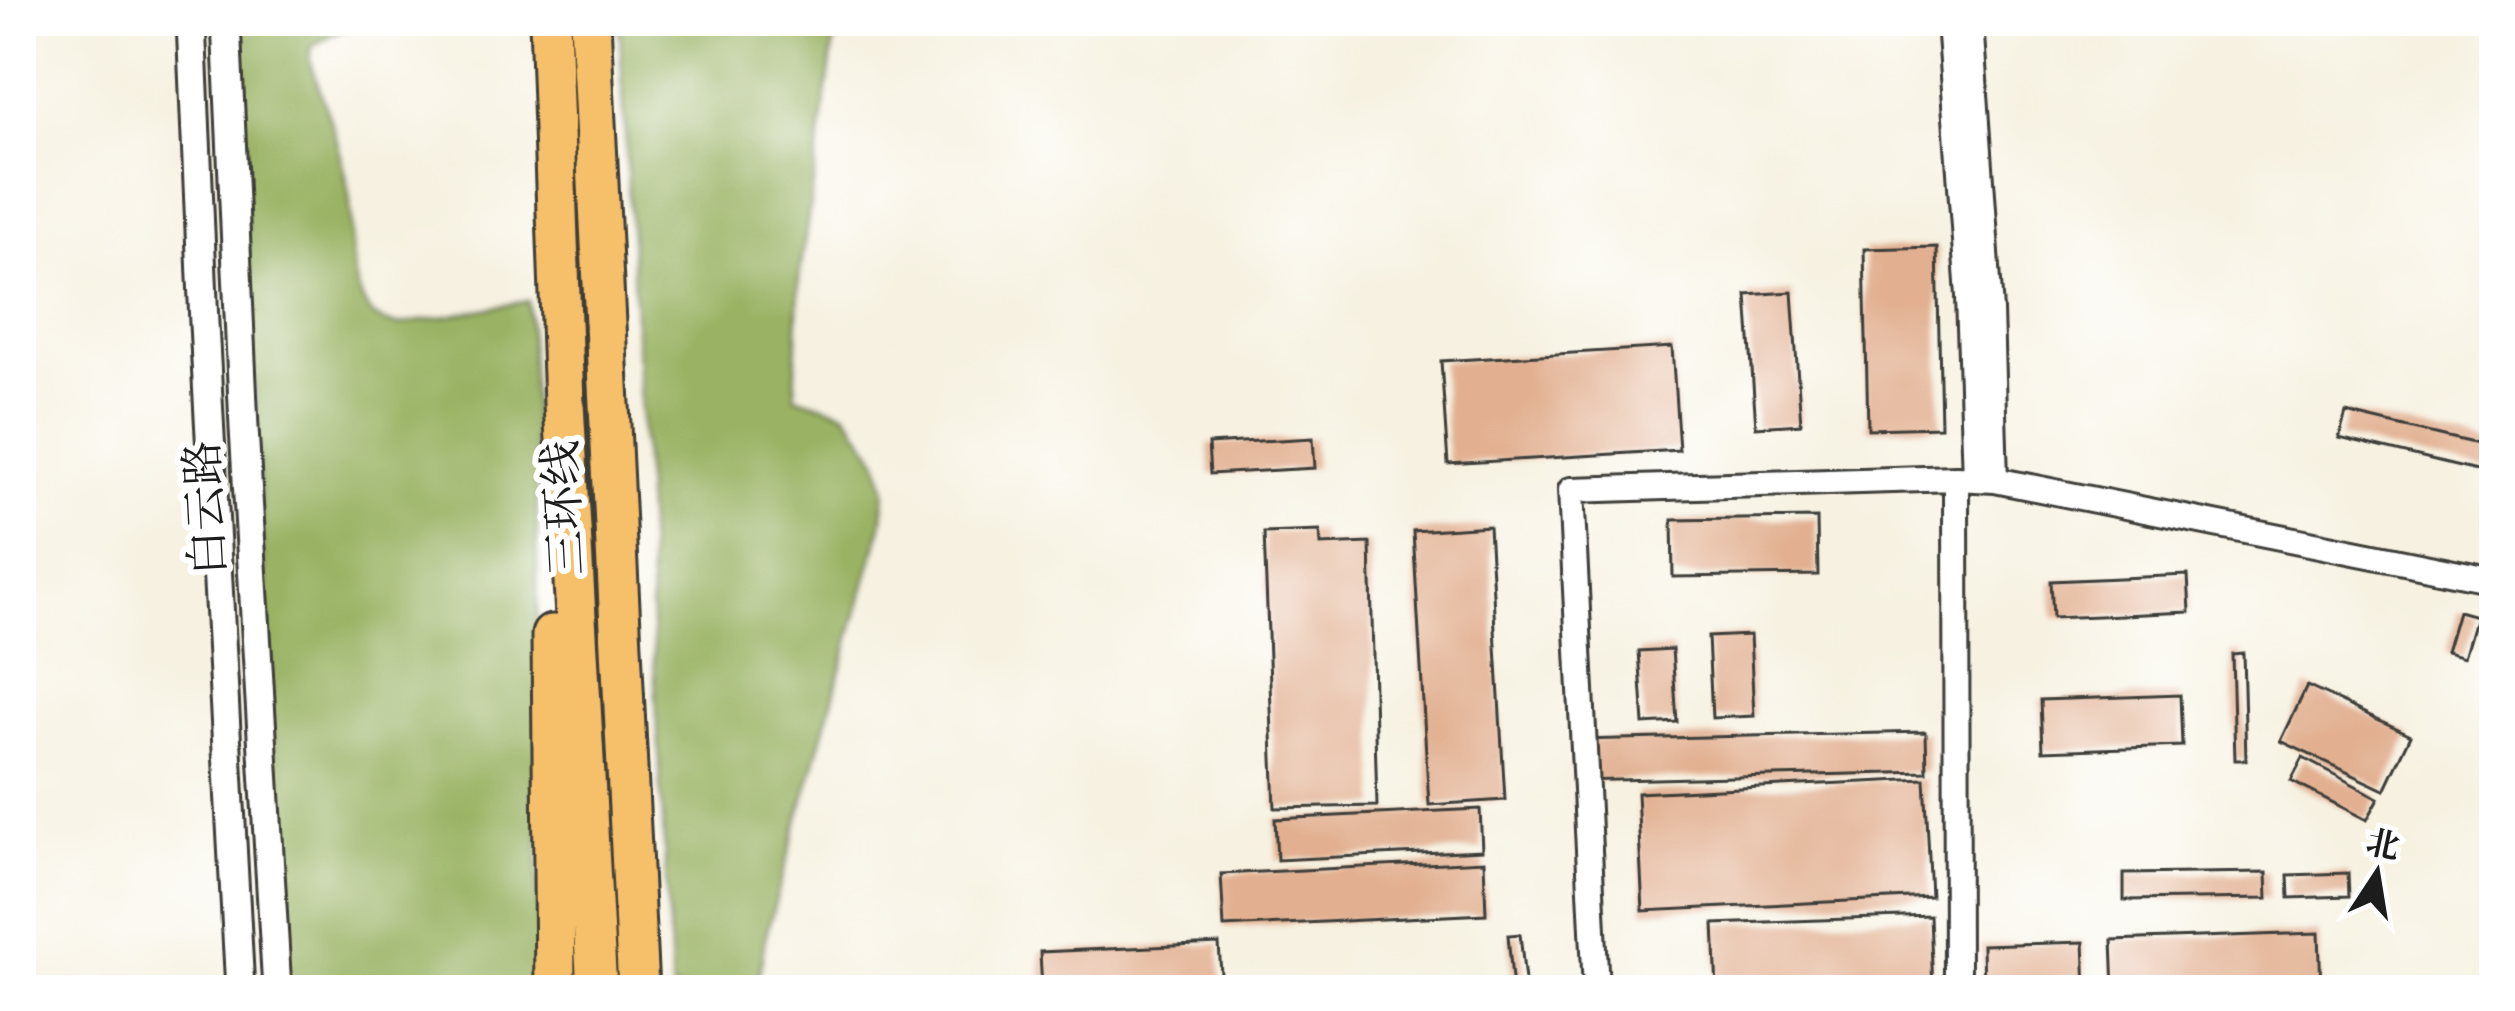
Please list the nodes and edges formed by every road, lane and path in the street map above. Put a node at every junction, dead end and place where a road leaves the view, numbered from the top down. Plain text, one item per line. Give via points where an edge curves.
1 (191, 21) edge
2 (226, 21) edge
3 (550, 21) edge
4 (590, 21) edge
5 (1949, 21) edge
6 (1970, 21) edge
7 (1975, 479) junction
8 (569, 487) junction
9 (2494, 580) edge
10 (637, 971) edge
11 (240, 990) edge
12 (277, 990) edge
13 (555, 990) edge
14 (597, 990) edge
15 (649, 990) edge
16 (1596, 990) edge
17 (1957, 990) edge

1 - 11 street, 白云路
2 - 12 street, 白云路
3 - 8 highway, 三环线
4 - 10 highway, 三环线
5 - 7 street
6 - 7 street via 1990,311
7 - 9 street
7 - 16 street via 1571,490
7 - 17 street
8 - 13 highway via 552,602
8 - 14 highway, 三环线
10 - 15 highway, 三环线

